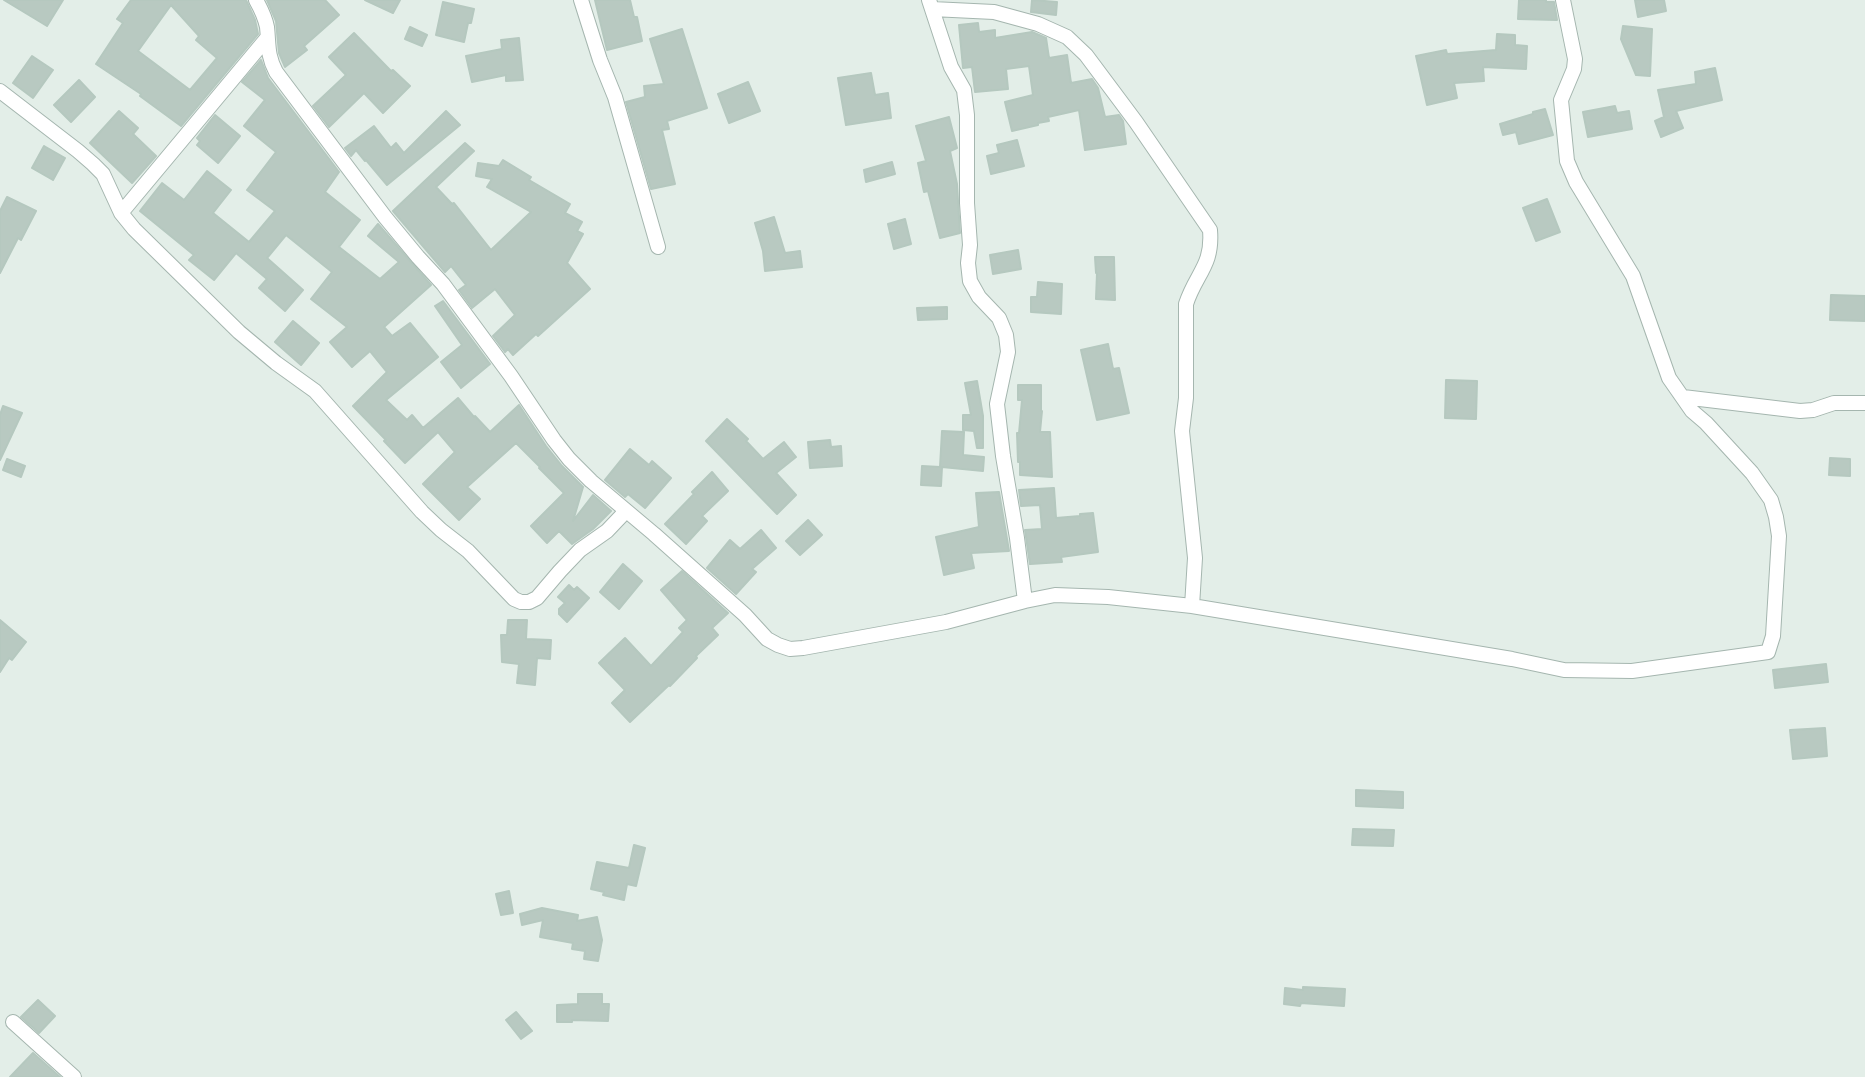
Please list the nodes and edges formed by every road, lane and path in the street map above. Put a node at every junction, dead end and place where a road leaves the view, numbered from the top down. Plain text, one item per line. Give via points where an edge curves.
1 (256, 0) edge
2 (581, 0) edge
3 (1563, 0) edge
4 (930, 5) edge
5 (267, 38) junction
6 (0, 91) edge
7 (121, 213) junction
8 (658, 247) dead end
9 (1683, 397) junction
10 (1865, 403) edge
11 (626, 510) junction
12 (1025, 601) junction
13 (1192, 606) junction
14 (13, 1022) dead end
15 (74, 1077) edge

1 - 5 street
2 - 8 street via 615,97
3 - 9 street via 1575,59 1561,100 1567,161 1633,276 1670,378
4 - 12 street via 951,67 964,90 970,281 999,318 1006,335 1008,352 997,404
4 - 13 street via 994,12 1067,37 1086,55 1210,230 1209,257 1186,304 1182,431 1195,558
5 - 7 street
5 - 11 street via 276,72 443,284 554,440
6 - 7 street via 93,164
7 - 11 street via 239,332 316,391 422,512 514,599 528,603 537,598 580,550
9 - 10 street via 1800,411 1834,403
9 - 13 street via 1752,474 1776,517 1777,573 1768,652 1632,671 1564,670
11 - 12 street via 767,639 790,649 946,622
12 - 13 street via 1055,595
14 - 15 street

